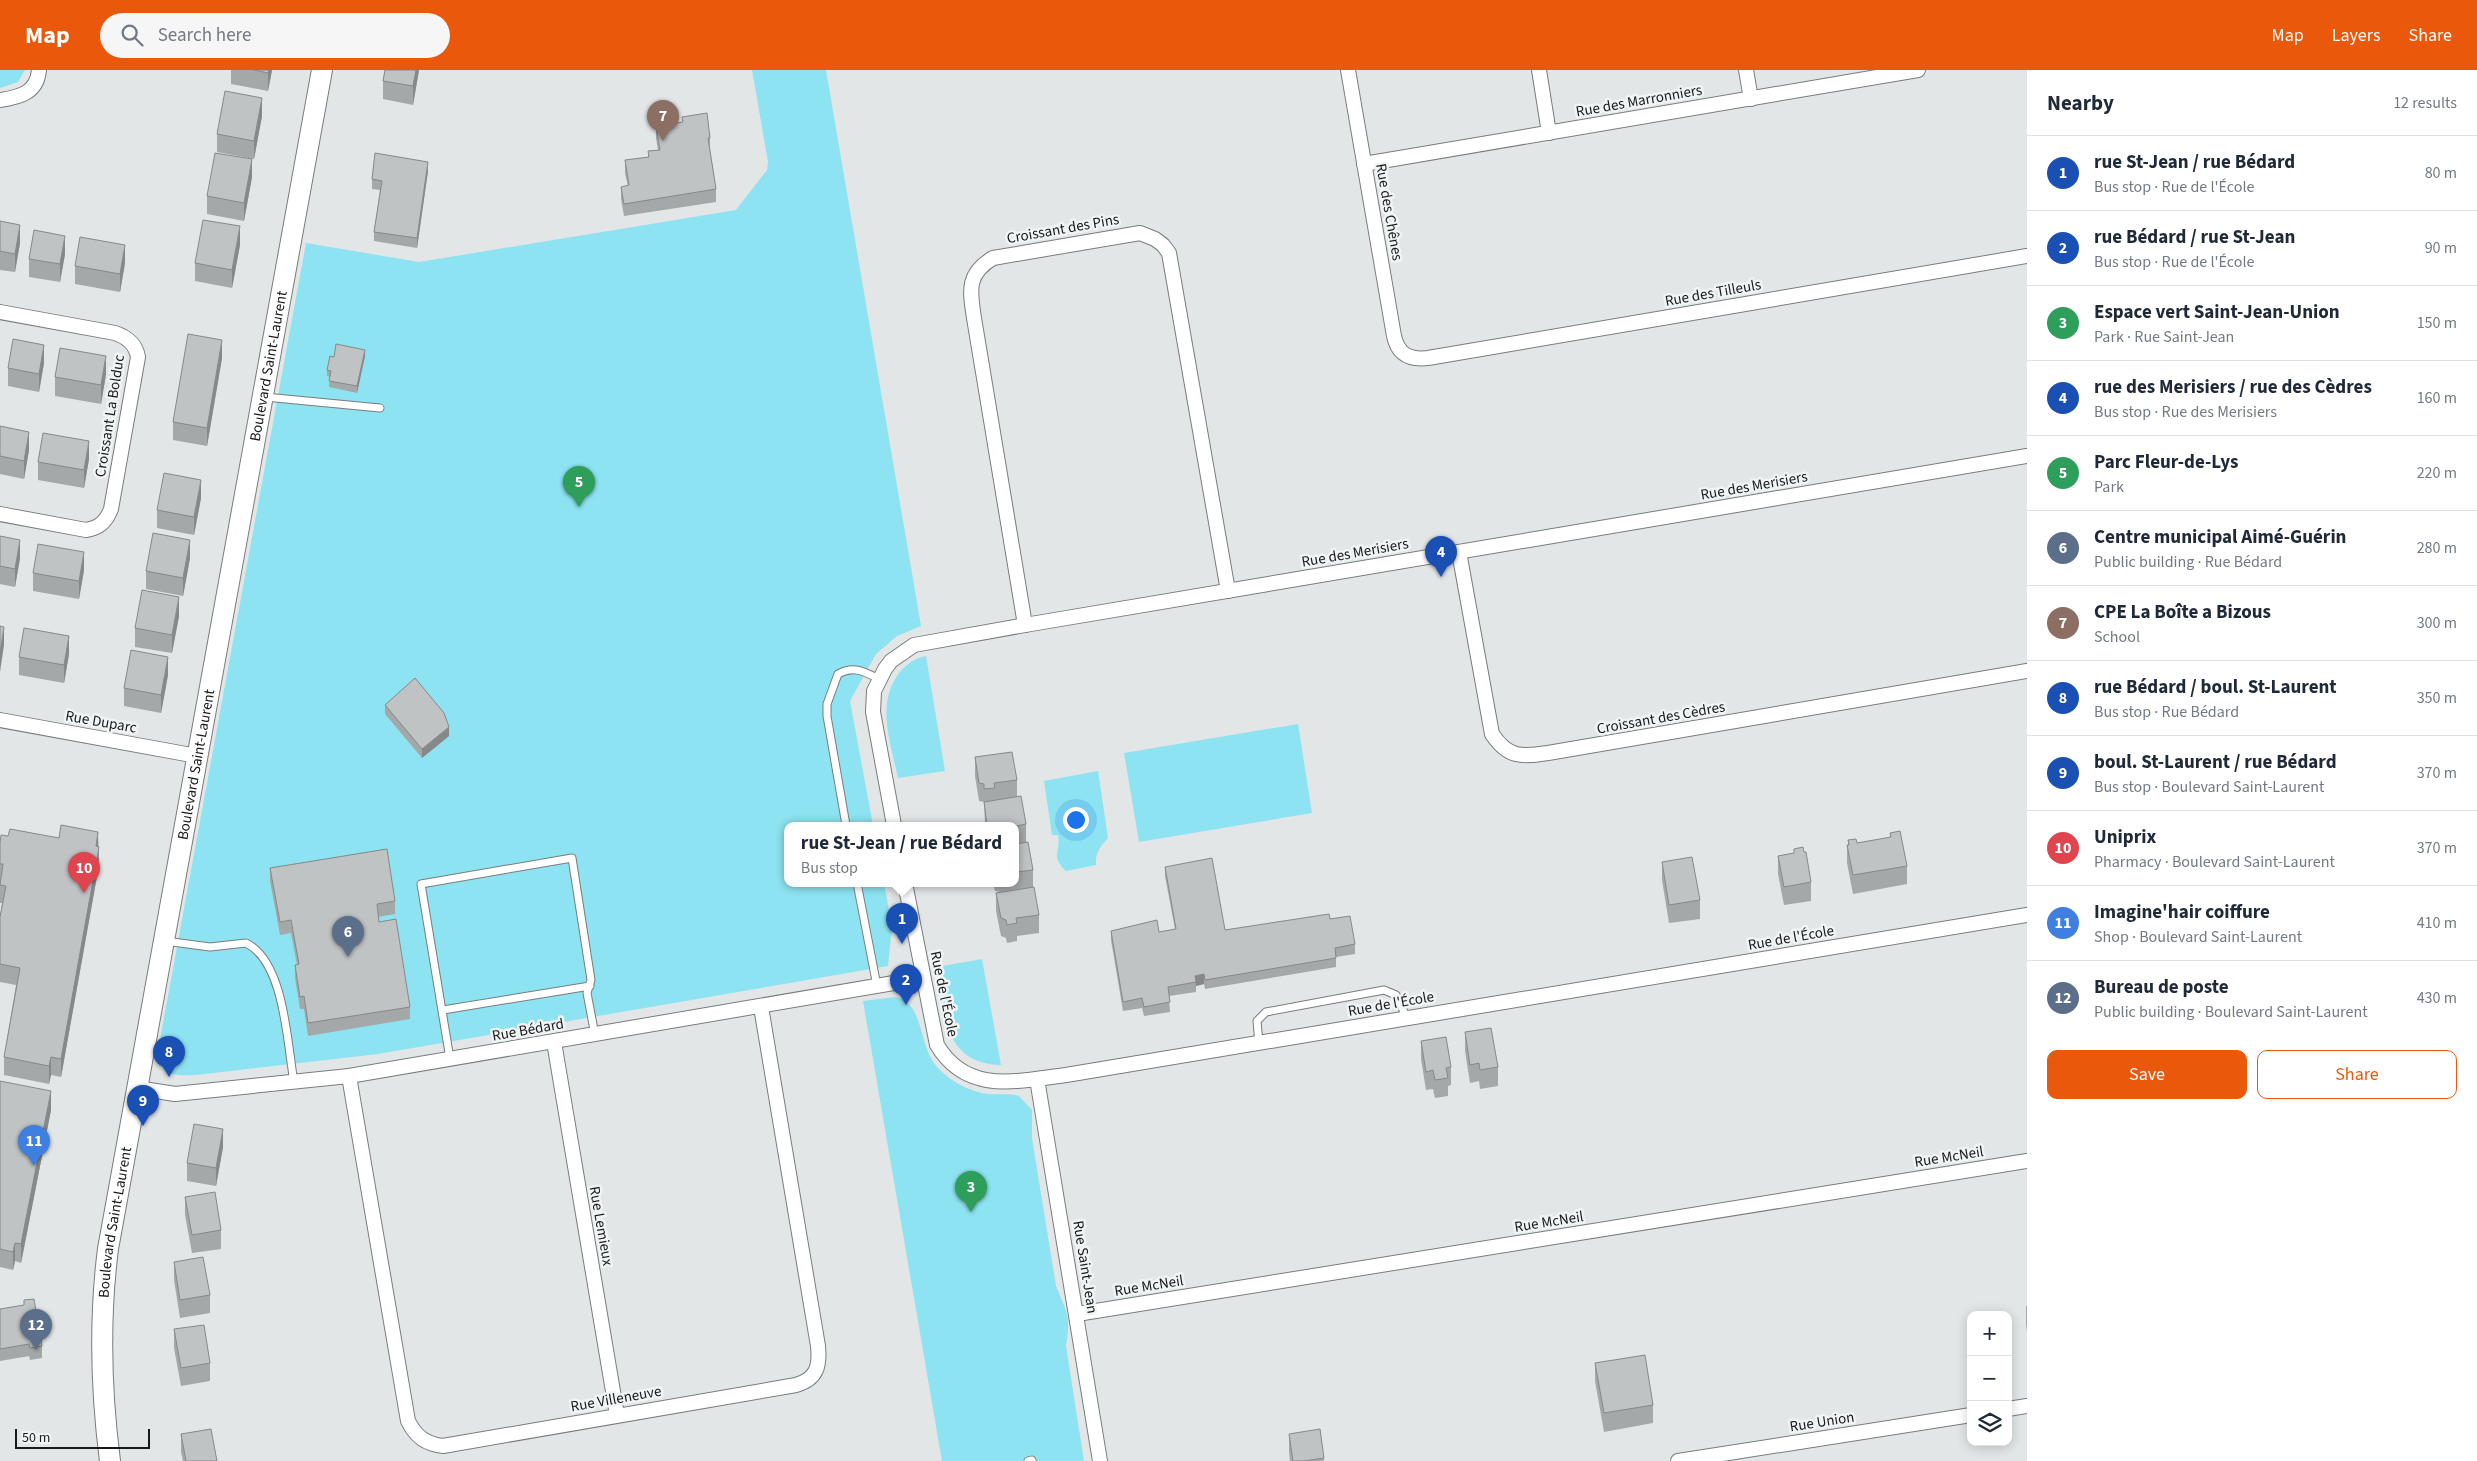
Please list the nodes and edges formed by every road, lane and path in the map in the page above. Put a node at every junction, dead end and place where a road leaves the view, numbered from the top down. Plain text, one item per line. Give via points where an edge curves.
1 (39, 70) edge
2 (322, 70) edge
3 (1348, 70) edge
4 (1539, 70) edge
5 (1746, 70) edge
6 (1918, 70) edge
7 (1751, 99) junction
8 (0, 100) edge
9 (1549, 133) junction
10 (1364, 164) junction
11 (2027, 256) edge
12 (0, 312) edge
13 (1405, 356) joint
14 (262, 396) junction
15 (380, 408) dead end
16 (2027, 456) edge
17 (0, 514) edge
18 (1459, 552) junction
19 (1228, 591) junction
20 (1025, 624) junction
21 (2027, 672) edge
22 (879, 679) junction
23 (0, 720) edge
24 (197, 756) junction
25 (845, 822) edge
26 (893, 822) edge
27 (858, 887) edge
28 (906, 887) edge
29 (2027, 915) edge
30 (163, 941) junction
31 (923, 978) junction
32 (590, 986) junction
33 (877, 986) junction
34 (761, 1007) junction
35 (442, 1010) junction
36 (1407, 1018) junction
37 (595, 1035) junction
38 (554, 1042) junction
39 (1259, 1043) junction
40 (450, 1059) junction
41 (349, 1076) junction
42 (1037, 1079) junction
43 (294, 1082) junction
44 (137, 1088) junction
45 (2027, 1161) edge
46 (1077, 1314) junction
47 (2027, 1406) edge
48 (2012, 1408) edge
49 (617, 1415) junction
50 (1967, 1416) edge
51 (110, 1461) edge
52 (1100, 1461) edge
53 (1678, 1461) edge

1 - 8 street via 38,81 32,89 17,98
2 - 14 street, Boulevard Saint-Laurent
3 - 10 street, Rue des Chênes
4 - 9 street
5 - 7 street
6 - 7 street, Rue des Marronniers
7 - 9 street, Rue des Marronniers
9 - 10 street, Rue des Marronniers
10 - 13 street, Rue des Chênes via 1394,336
11 - 13 street, Rue des Tilleuls via 1428,358
12 - 17 street, Croissant La Bolduc via 115,332 133,345 138,357 111,509 106,521 86,530
14 - 15 lane
14 - 24 street, Boulevard Saint-Laurent
16 - 18 street, Rue des Merisiers
18 - 19 street, Rue des Merisiers
18 - 21 street, Croissant des Cèdres via 1492,734 1499,745 1518,756
19 - 20 street, Rue des Merisiers
19 - 20 street, Croissant des Pins via 1169,253 1155,239 1140,234 1103,239 993,258 980,267 970,291
20 - 22 street, Rue des Merisiers via 914,645 891,661
22 - 25 lane via 860,670 838,674 827,704 829,738
22 - 26 street via 874,692 873,712
23 - 24 street, Rue Duparc
24 - 30 street, Boulevard Saint-Laurent
27 - 33 lane
28 - 31 street, Rue de l'École
29 - 36 street, Rue de l'École
30 - 43 lane via 210,947 246,943 259,952 278,989
30 - 44 street, Boulevard Saint-Laurent
31 - 33 street, Rue Bédard
31 - 42 street, Rue de l'École via 935,1040 960,1072 981,1080
32 - 35 lane
32 - 35 lane via 572,858 421,884
32 - 37 lane via 588,993
33 - 34 street, Rue Bédard
34 - 37 street, Rue Bédard
34 - 49 street, Rue Villeneuve via 818,1346 818,1370 807,1382 796,1385
35 - 40 lane
36 - 39 street, Rue de l'École
36 - 39 lane via 1396,995 1384,990 1266,1012 1257,1021
37 - 38 street, Rue Bédard
38 - 40 street, Rue Bédard
38 - 49 street, Rue Lemieux
39 - 42 street, Rue de l'École
40 - 41 street, Rue Bédard
41 - 43 street, Rue Bédard
41 - 49 street, Rue Villeneuve via 408,1421 414,1432 422,1440 443,1446
42 - 46 street, Rue Saint-Jean
43 - 44 street, Rue Bédard via 176,1094
44 - 51 street, Boulevard Saint-Laurent via 114,1210 104,1286 104,1406
45 - 46 street, Rue McNeil
46 - 52 street, Rue Saint-Jean
47 - 48 street
50 - 53 street, Rue Union

